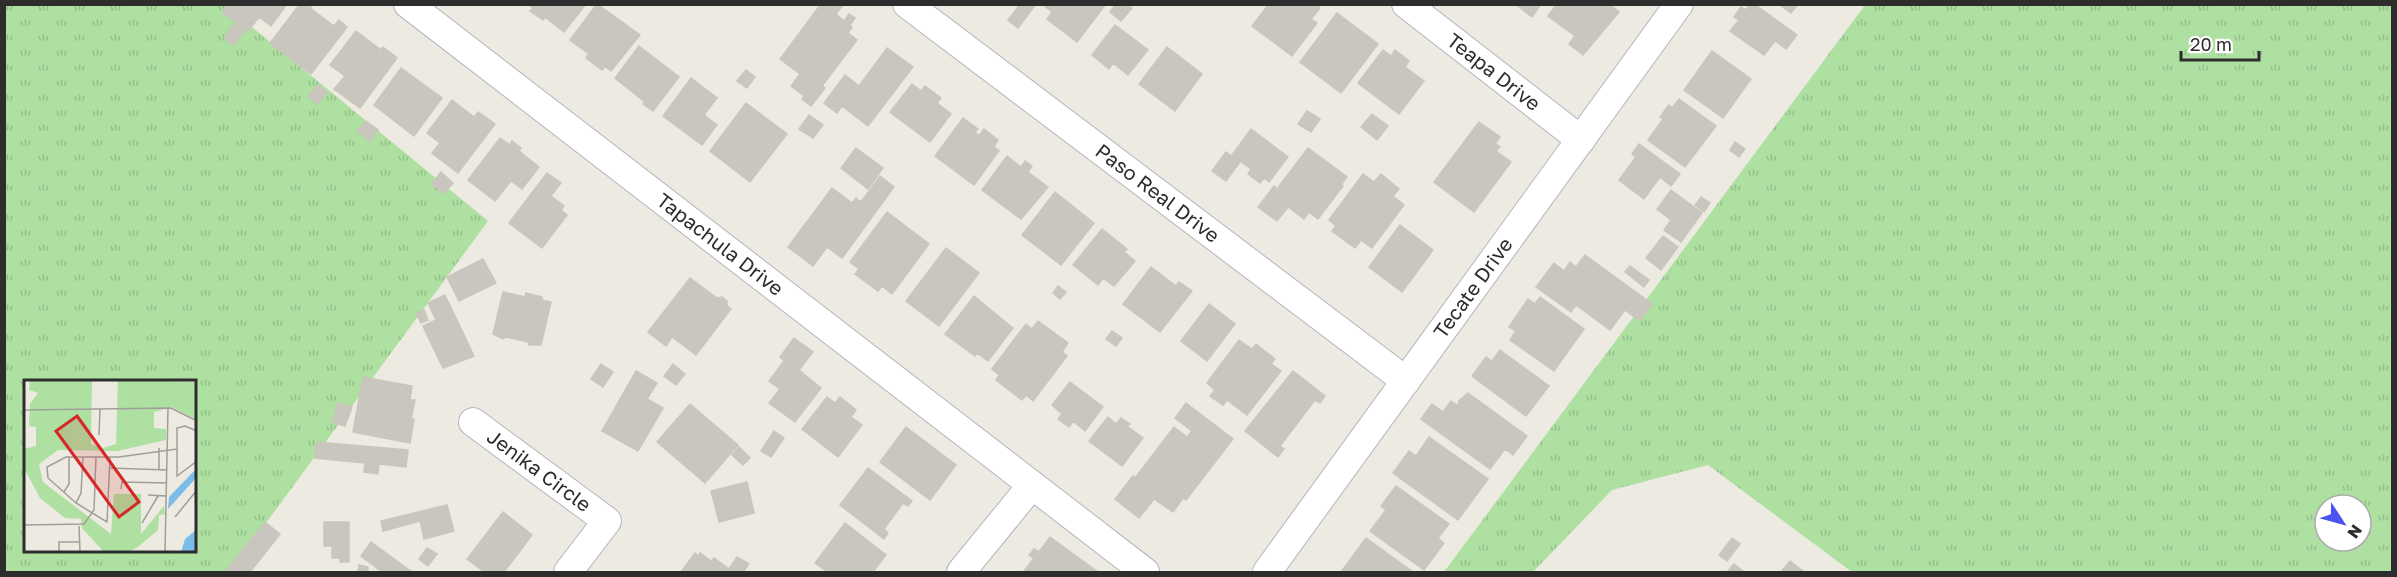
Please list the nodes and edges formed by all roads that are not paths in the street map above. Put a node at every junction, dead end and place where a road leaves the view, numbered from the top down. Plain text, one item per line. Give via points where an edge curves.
1 (408, 4) edge
2 (908, 4) edge
3 (1406, 4) edge
4 (1679, 4) edge
5 (1581, 140) junction
6 (1406, 381) junction
7 (473, 422) dead end
8 (1032, 485) junction
9 (568, 573) edge
10 (962, 573) edge
11 (1145, 573) edge
12 (1266, 573) edge

1 - 8 street, Tapachula Drive
2 - 6 street, Paso Real Drive
3 - 5 street, Teapa Drive
4 - 5 street, Tecate Drive
5 - 6 street, Tecate Drive
6 - 12 street, Tecate Drive
7 - 9 street, Jenika Circle via 607,521
8 - 10 street
8 - 11 street, Tapachula Drive

